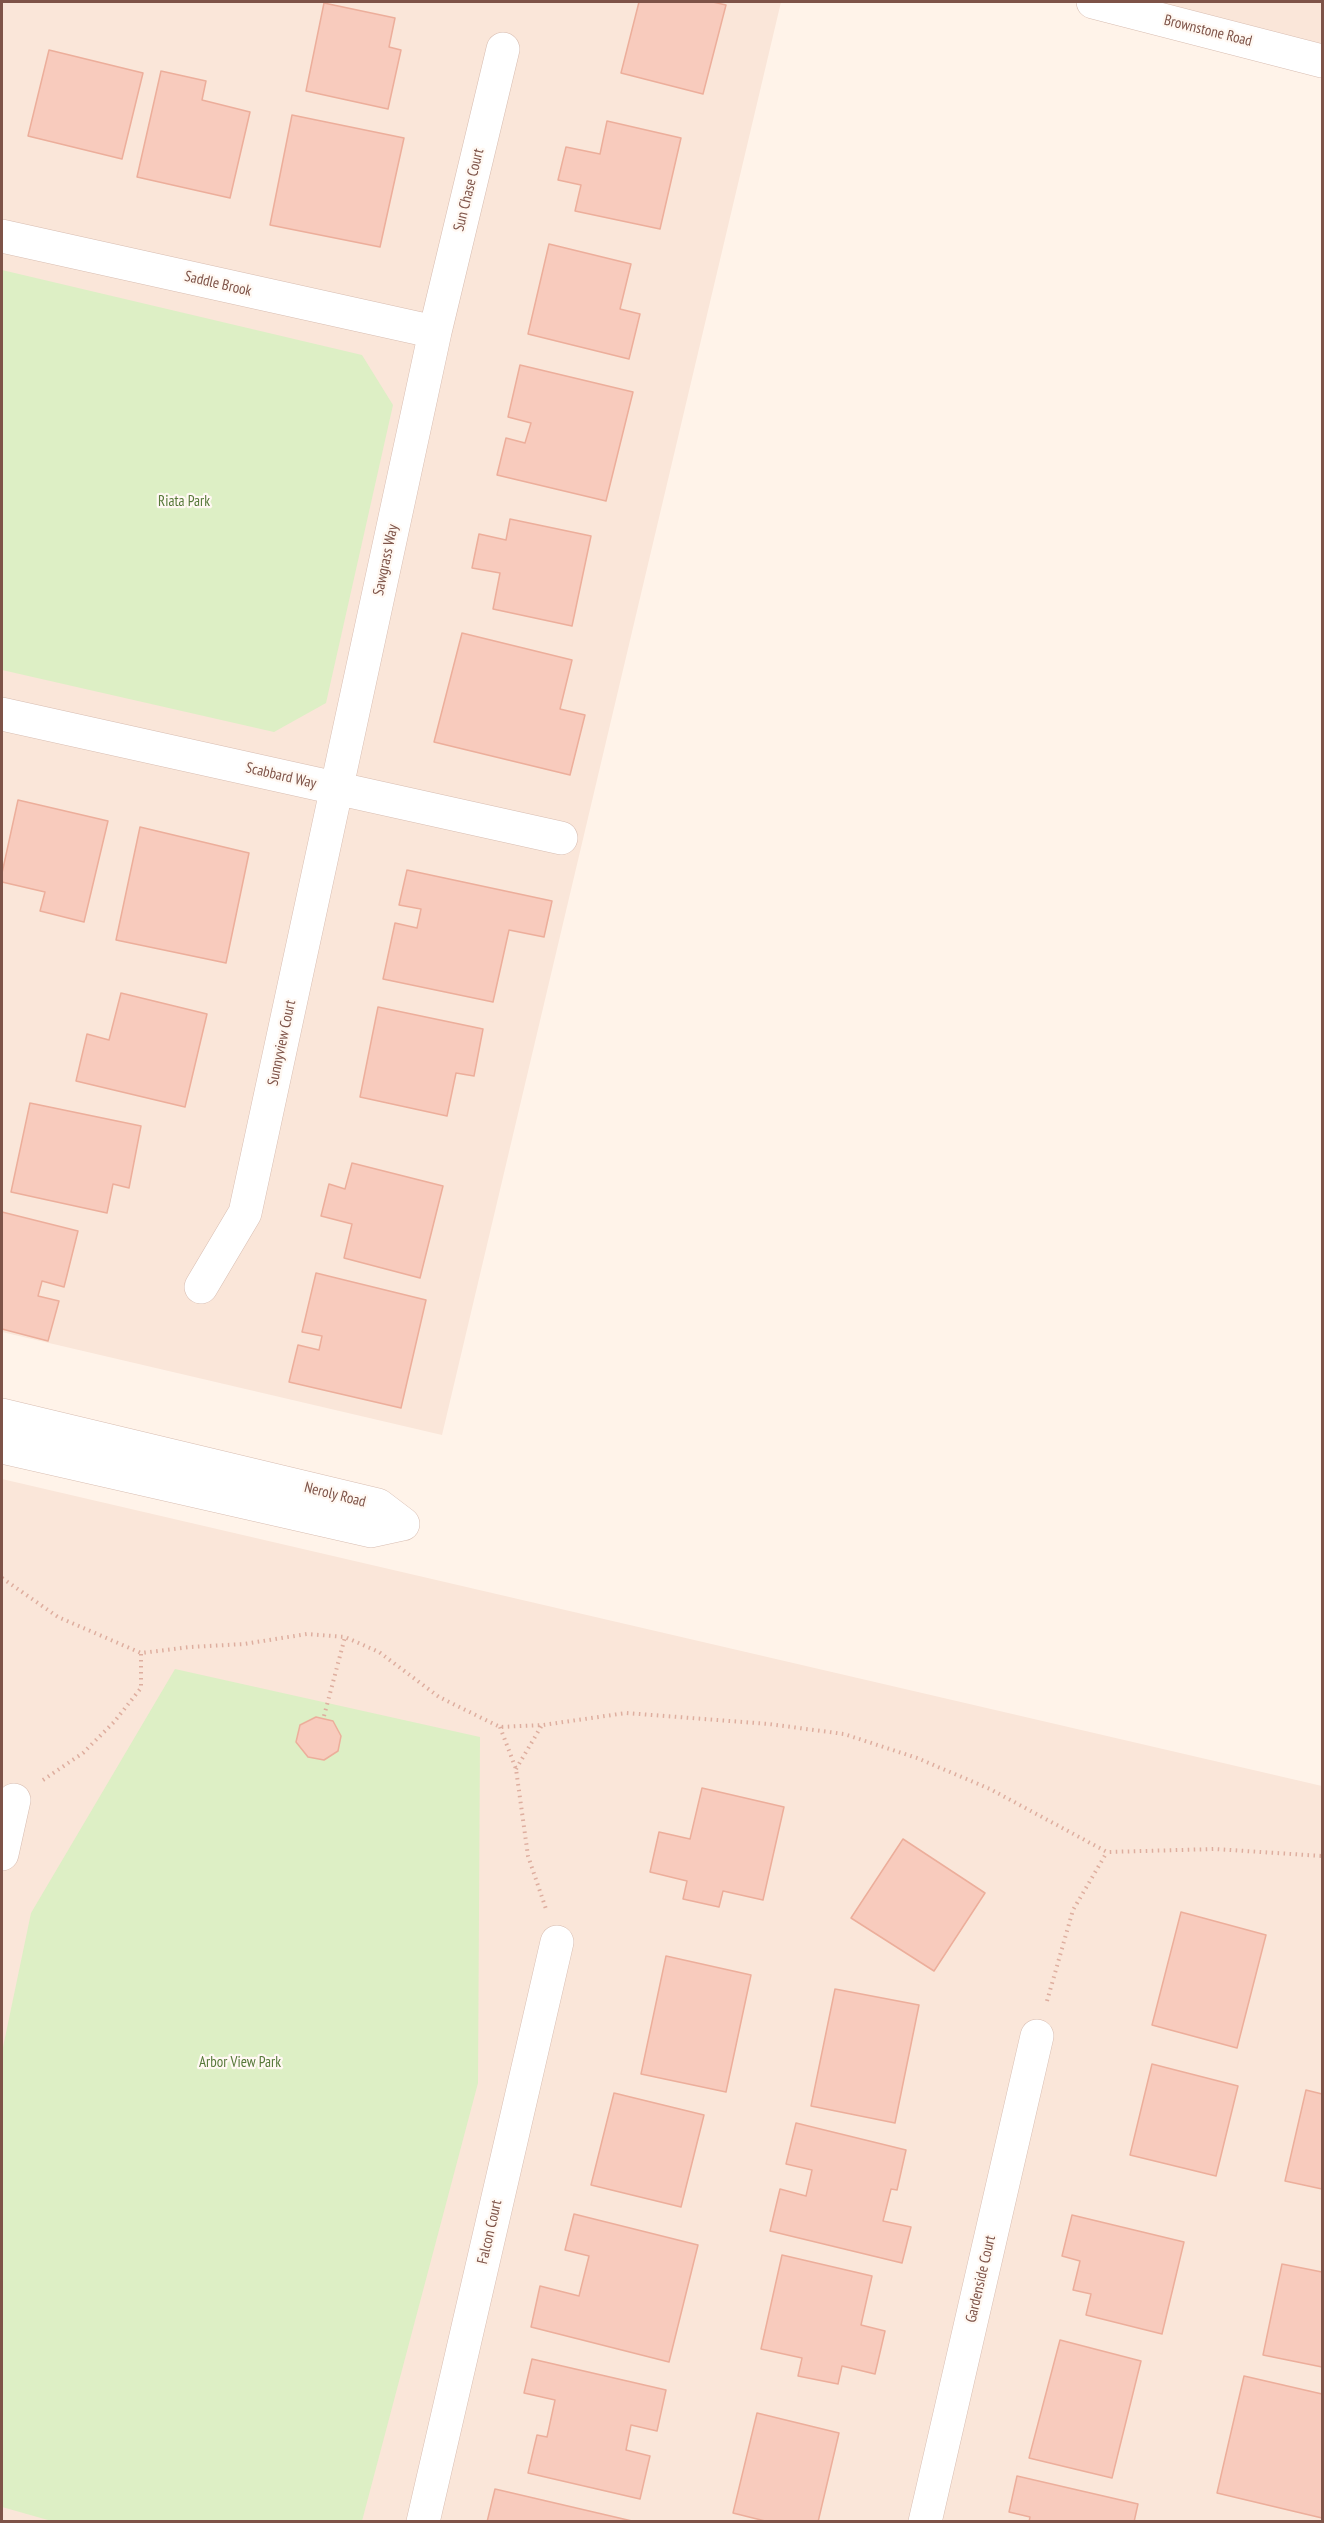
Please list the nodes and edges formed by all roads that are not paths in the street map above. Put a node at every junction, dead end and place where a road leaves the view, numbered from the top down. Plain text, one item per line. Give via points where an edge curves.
1 (1093, 2) edge
2 (503, 49) dead end
3 (1323, 61) edge
4 (2, 236) edge
5 (435, 332) junction
6 (2, 714) edge
7 (337, 789) junction
8 (561, 838) dead end
9 (201, 1287) dead end
10 (2, 1415) edge
11 (2, 1447) edge
12 (14, 1800) road end
13 (2, 1854) edge
14 (557, 1942) road end
15 (1036, 2036) road end
16 (423, 2522) edge
17 (925, 2522) edge

1 - 3 street, Brownstone Road
2 - 5 street, Sun Chase Court
4 - 5 street, Saddle Brook
5 - 7 street, Sawgrass Way
6 - 7 street, Scabbard Way
7 - 8 street, Scabbard Way
7 - 9 street, Sunnyview Court via 245,1213
10 - 11 street, Neroly Road via 378,1505 403,1524 371,1530
12 - 13 street
14 - 16 street, Falcon Court
15 - 17 street, Gardenside Court

